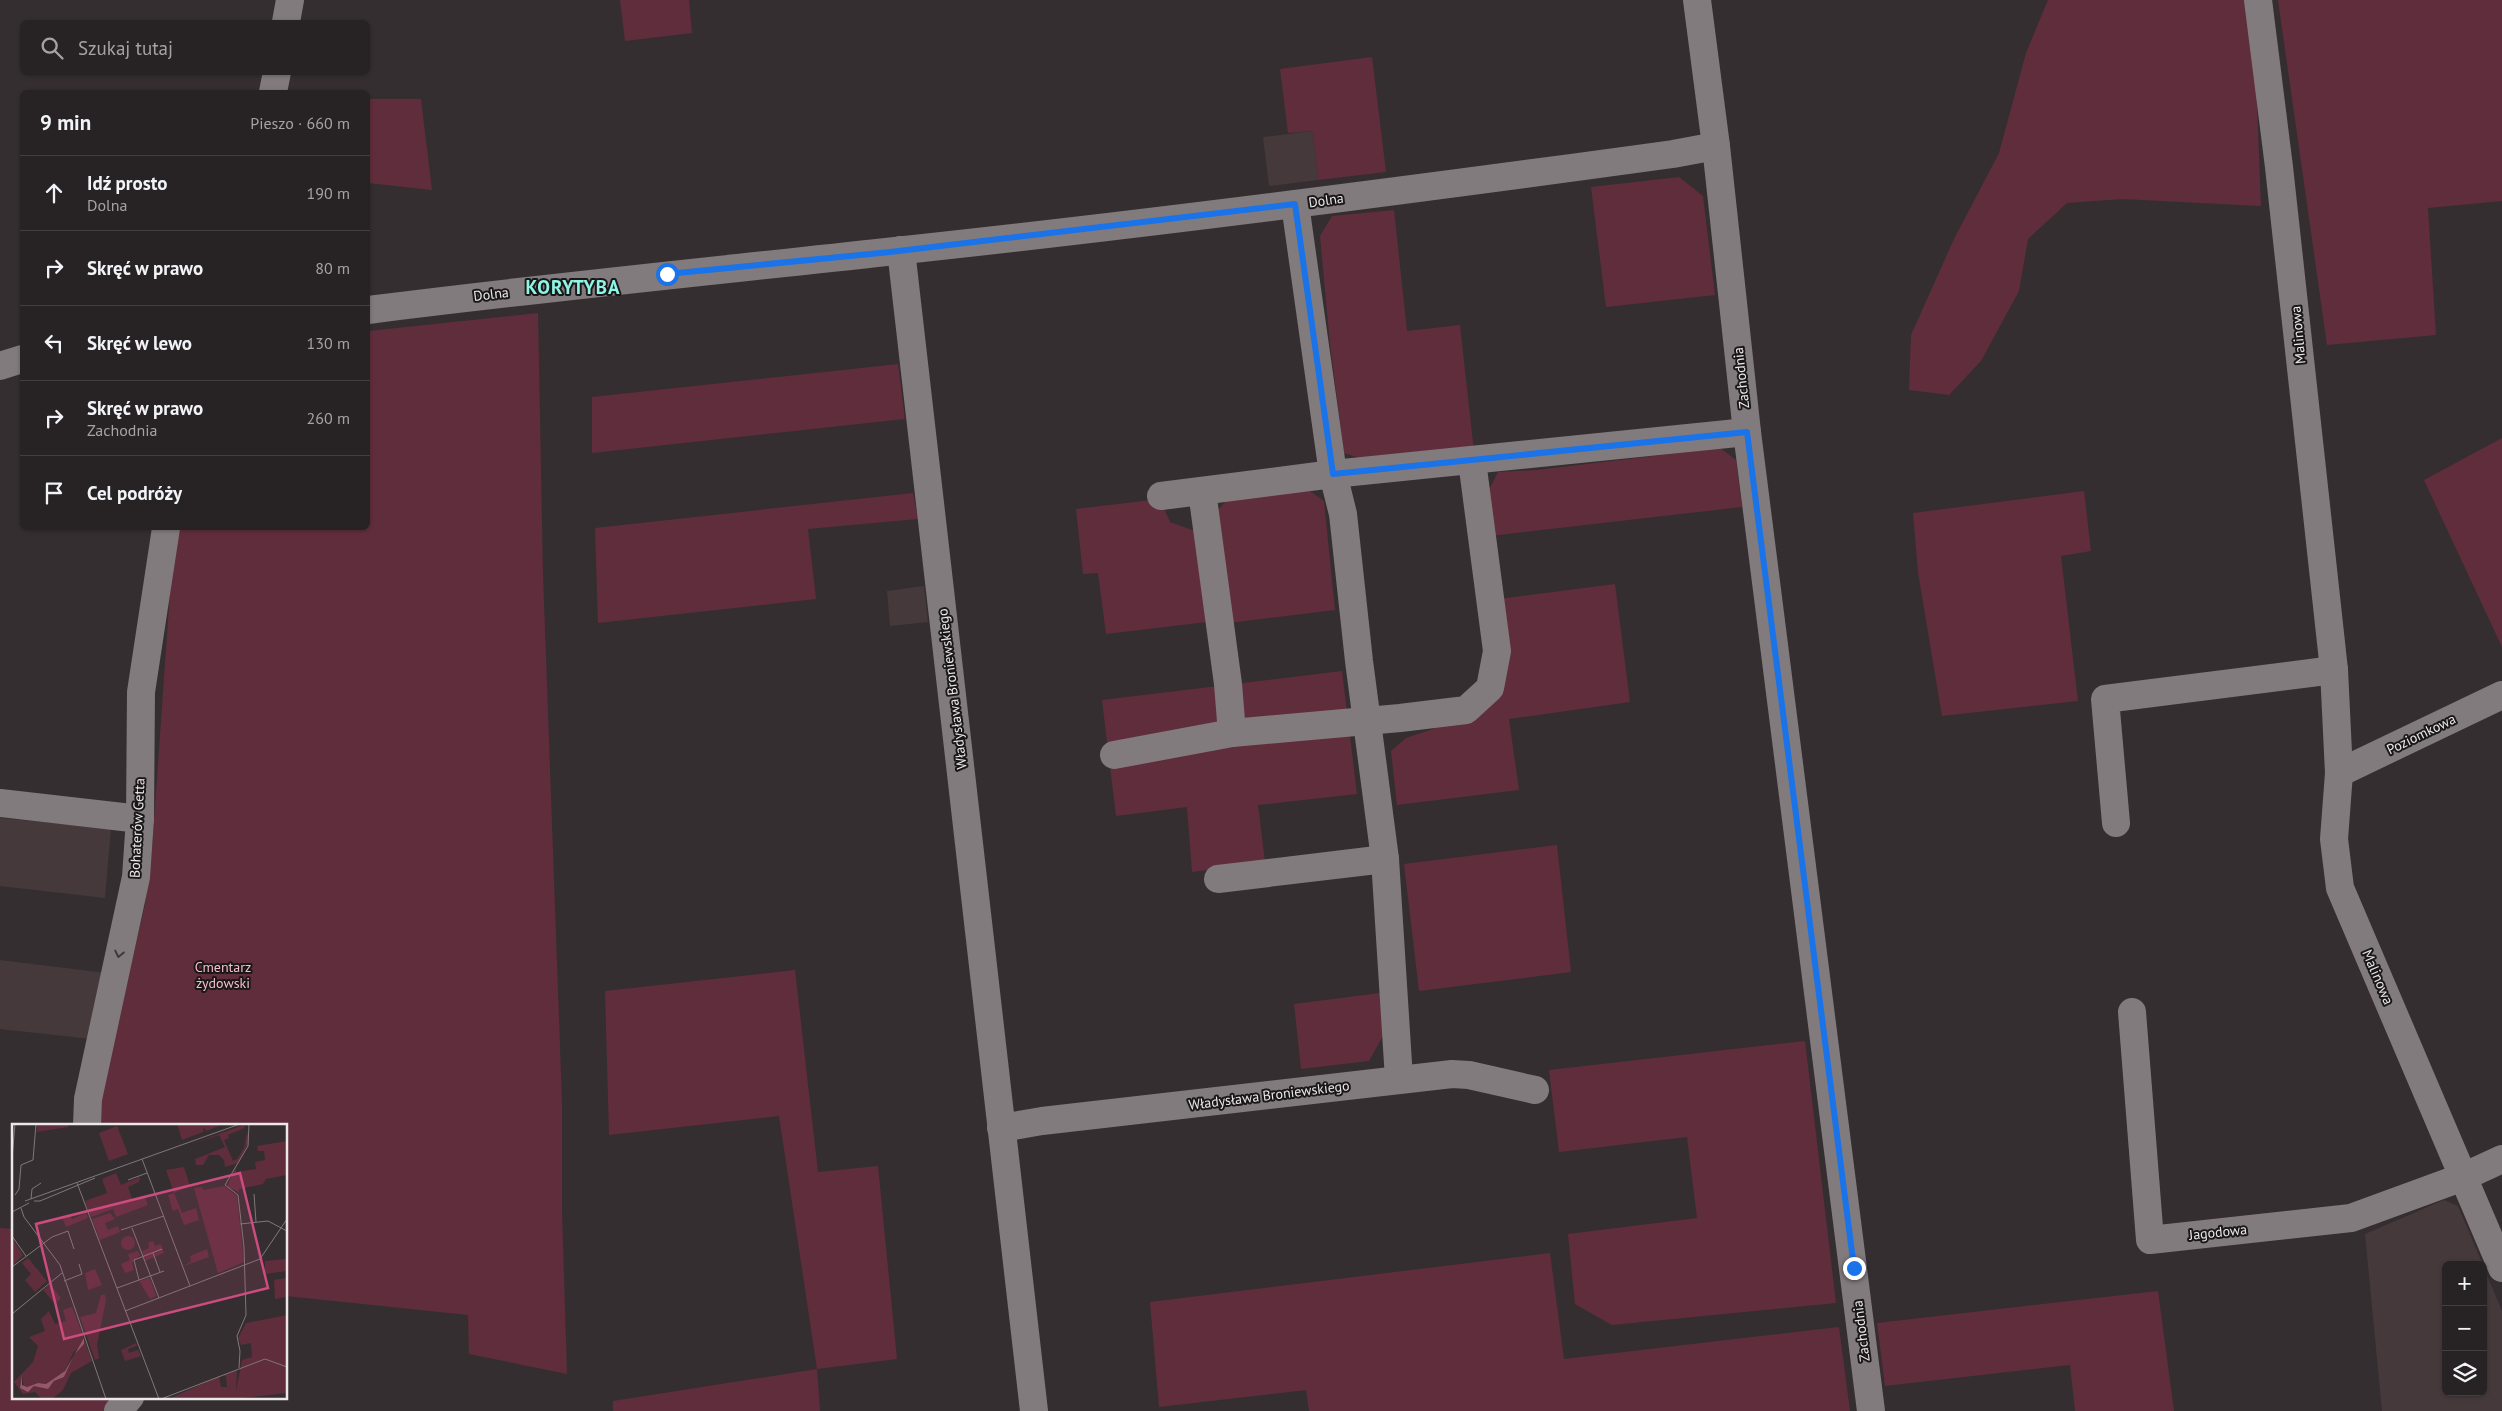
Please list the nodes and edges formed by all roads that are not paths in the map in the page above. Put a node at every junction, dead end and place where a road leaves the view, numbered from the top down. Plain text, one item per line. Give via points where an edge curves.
1 (290, 0) edge
2 (1697, 0) edge
3 (2258, 0) edge
4 (286, 20) edge
5 (277, 75) edge
6 (274, 90) edge
7 (1716, 146) junction
8 (1295, 204) junction
9 (901, 250) junction
10 (370, 310) edge
11 (20, 360) edge
12 (0, 366) edge
13 (1747, 432) junction
14 (1472, 461) junction
15 (1333, 474) junction
16 (1202, 491) junction
17 (1161, 496) dead end
18 (166, 530) edge
19 (2334, 670) junction
20 (2502, 695) edge
21 (1366, 721) junction
22 (1232, 733) junction
23 (1114, 755) dead end
24 (2340, 773) junction
25 (0, 803) edge
26 (140, 819) junction
27 (2116, 823) dead end
28 (1385, 859) junction
29 (1218, 879) dead end
30 (2132, 1012) dead end
31 (1399, 1079) junction
32 (1536, 1090) dead end
33 (86, 1124) edge
34 (1001, 1128) junction
35 (2502, 1159) edge
36 (2464, 1177) junction
37 (2502, 1268) edge
38 (129, 1398) edge
39 (118, 1411) edge
40 (1034, 1411) edge
41 (1871, 1411) edge

1 - 4 street
2 - 7 street, Zachodnia
3 - 19 street, Malinowa via 2280,167
5 - 6 street
7 - 8 street, Dolna
7 - 13 street, Zachodnia
8 - 9 street, Dolna
8 - 15 street
9 - 10 street, Dolna via 567,285
9 - 34 street, Władysława Broniewskiego
11 - 12 street
13 - 14 street
13 - 41 street, Zachodnia
14 - 15 street
14 - 21 street via 1497,651 1490,688 1466,710
15 - 16 street
15 - 21 street via 1343,514
16 - 17 street
16 - 22 street
18 - 26 street, Bohaterów Getta via 141,692
19 - 24 street, Malinowa
19 - 27 street via 2105,699
20 - 24 street, Poziomkowa
21 - 22 street
21 - 28 street
22 - 23 street
24 - 36 street, Malinowa via 2334,839 2340,888
25 - 26 street
26 -> 33 street, Bohaterów Getta via 136,877 88,1099
28 - 29 street
28 - 31 street
30 - 36 street, Jagodowa via 2150,1240 2351,1218
31 - 32 street, Władysława Broniewskiego via 1469,1075
31 - 34 street, Władysława Broniewskiego
34 - 40 street, Władysława Broniewskiego
35 - 36 street, Jagodowa
36 - 37 street, Malinowa
38 - 39 street

